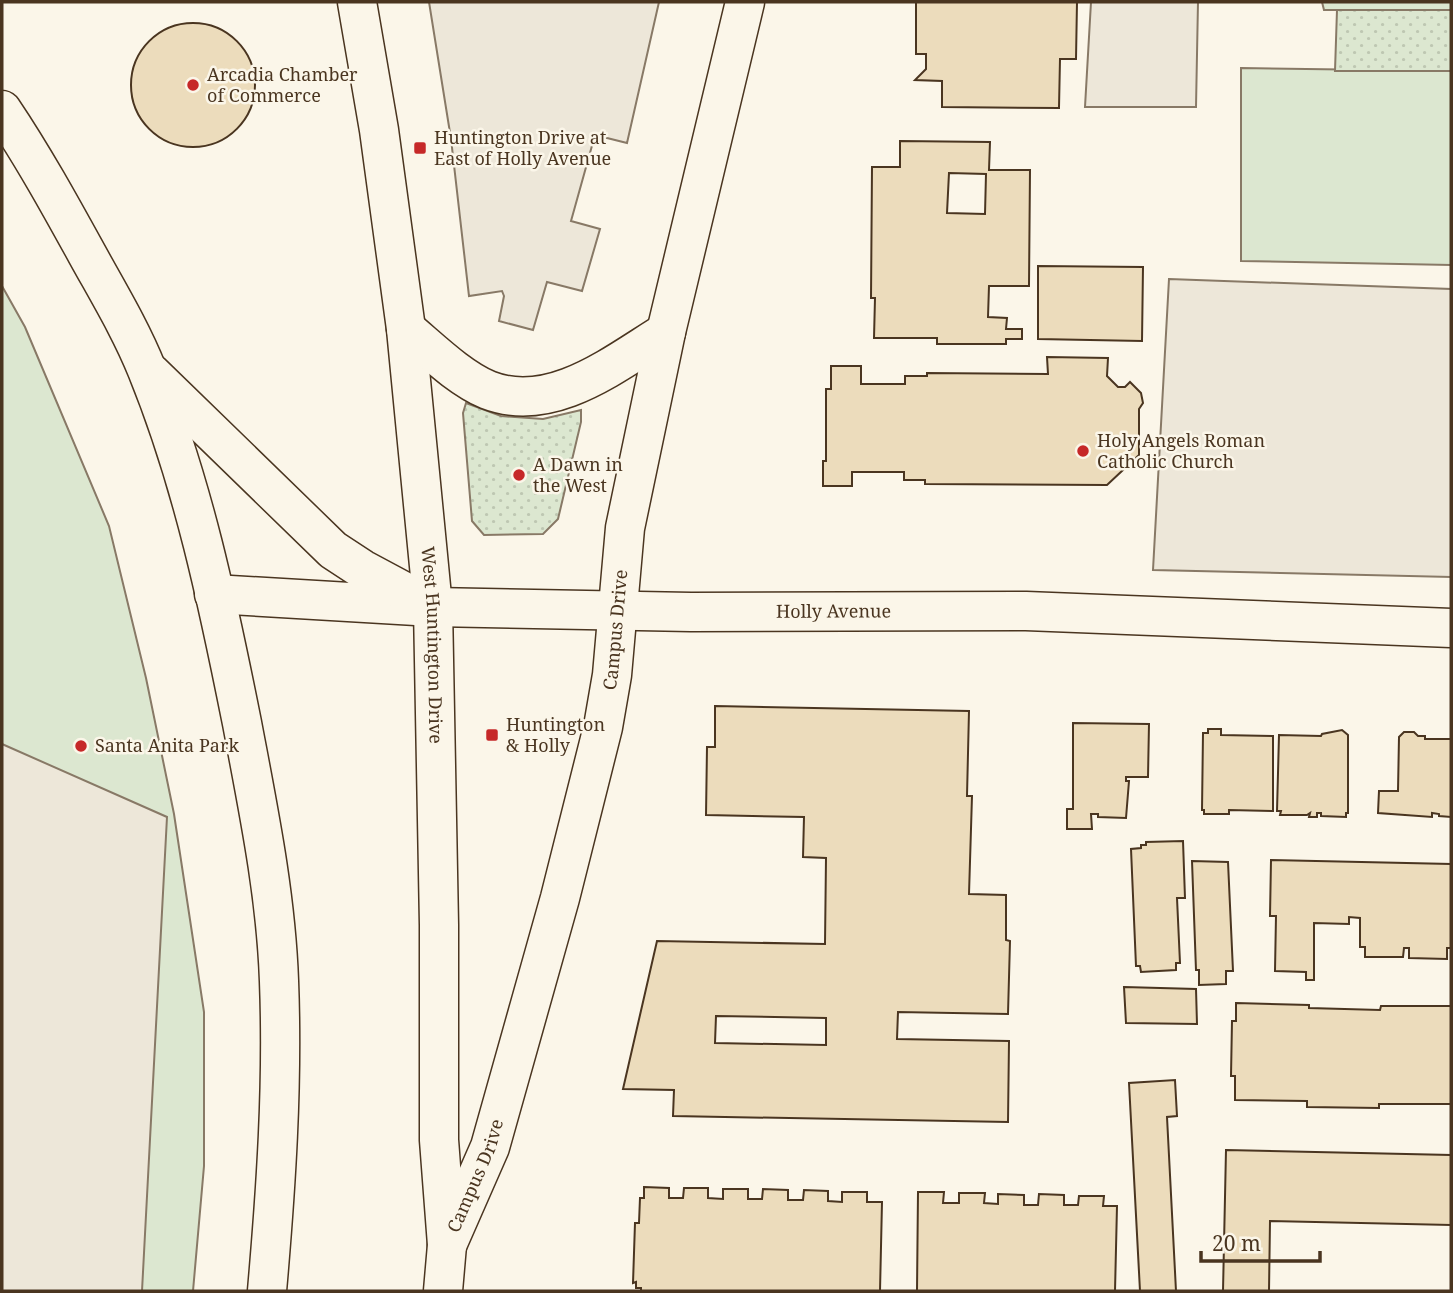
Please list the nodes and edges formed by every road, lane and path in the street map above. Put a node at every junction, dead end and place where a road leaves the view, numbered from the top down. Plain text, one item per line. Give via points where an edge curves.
1 (356, 2) edge
2 (745, 2) edge
3 (2, 110) edge
4 (405, 330) junction
5 (666, 332) junction
6 (147, 369) junction
7 (215, 594) junction
8 (433, 607) junction
9 (618, 611) junction
10 (1451, 628) edge
11 (447, 1245) junction
12 (267, 1291) edge
13 (443, 1291) edge

1 - 4 main road, West Huntington Drive via 379,130
2 - 5 main road, Campus Drive
3 - 6 main road via 115,303
4 - 5 main road via 466,378 487,389 522,397 582,382
4 - 8 main road, West Huntington Drive
5 - 9 main road, Campus Drive via 625,528
6 - 7 main road via 194,509
6 - 8 main road via 333,550
7 - 8 main road, Holly Avenue
7 - 12 main road via 261,820 279,978 278,1147
8 - 9 main road, Holly Avenue
8 - 11 main road, West Huntington Drive via 439,1140
9 - 10 main road, Holly Avenue via 1026,611
9 - 11 main road, Campus Drive via 603,727 560,898 490,1147
11 - 13 main road, West Huntington Drive

